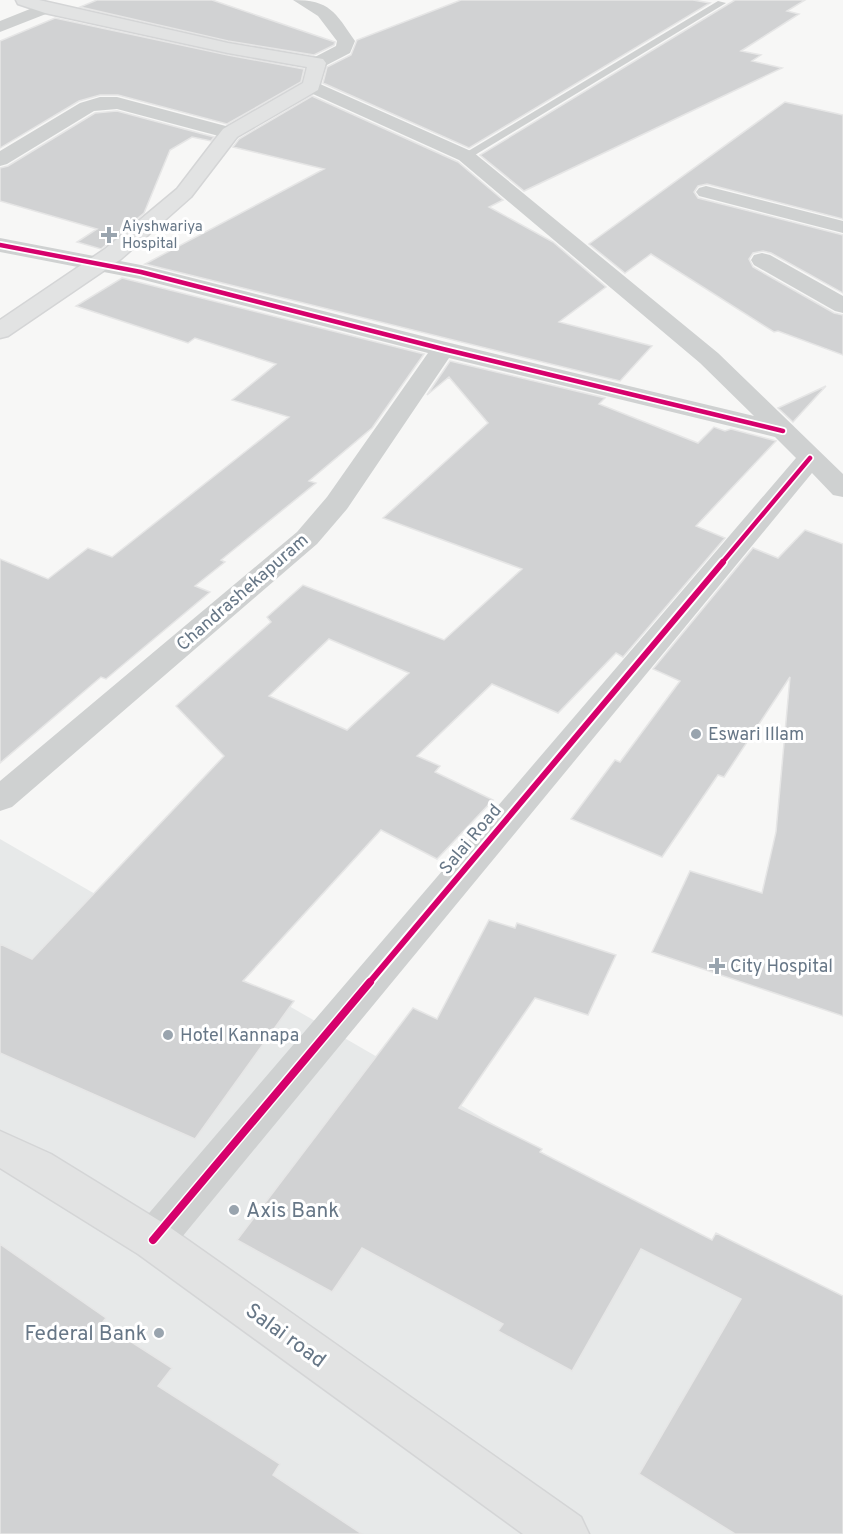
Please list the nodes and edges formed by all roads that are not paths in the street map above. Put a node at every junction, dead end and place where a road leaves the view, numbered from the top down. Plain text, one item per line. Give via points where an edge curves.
1 (24, 0) edge
2 (301, 0) edge
3 (341, 0) edge
4 (721, 3) dead end
5 (45, 8) junction
6 (324, 12) junction
7 (0, 27) edge
8 (317, 63) junction
9 (311, 86) junction
10 (230, 133) junction
11 (466, 156) junction
12 (0, 160) edge
13 (706, 192) dead end
14 (843, 227) edge
15 (0, 245) edge
16 (762, 260) dead end
17 (102, 264) junction
18 (843, 306) edge
19 (0, 331) edge
20 (443, 349) junction
21 (783, 431) junction
22 (810, 458) junction
23 (843, 489) edge
24 (0, 799) edge
25 (0, 1148) edge
26 (153, 1240) junction
27 (564, 1534) edge

1 - 5 street
2 - 6 street
3 - 6 street
4 - 11 lane
5 - 7 street
5 - 8 street
6 - 8 street via 346,41 345,49
8 - 9 street
9 - 10 street
9 - 11 street
10 - 12 street via 117,103 99,103
10 - 17 street via 184,193
11 - 21 street via 709,358
13 - 14 street
15 - 17 street
16 - 18 street
17 - 19 street
17 - 20 street
20 - 21 street
20 - 24 street, Chandrashekapuram via 337,503 307,538
21 - 22 street
22 - 23 street
22 - 26 street, Salai Road
25 - 26 street, Salai road
26 - 27 street, Salai road

